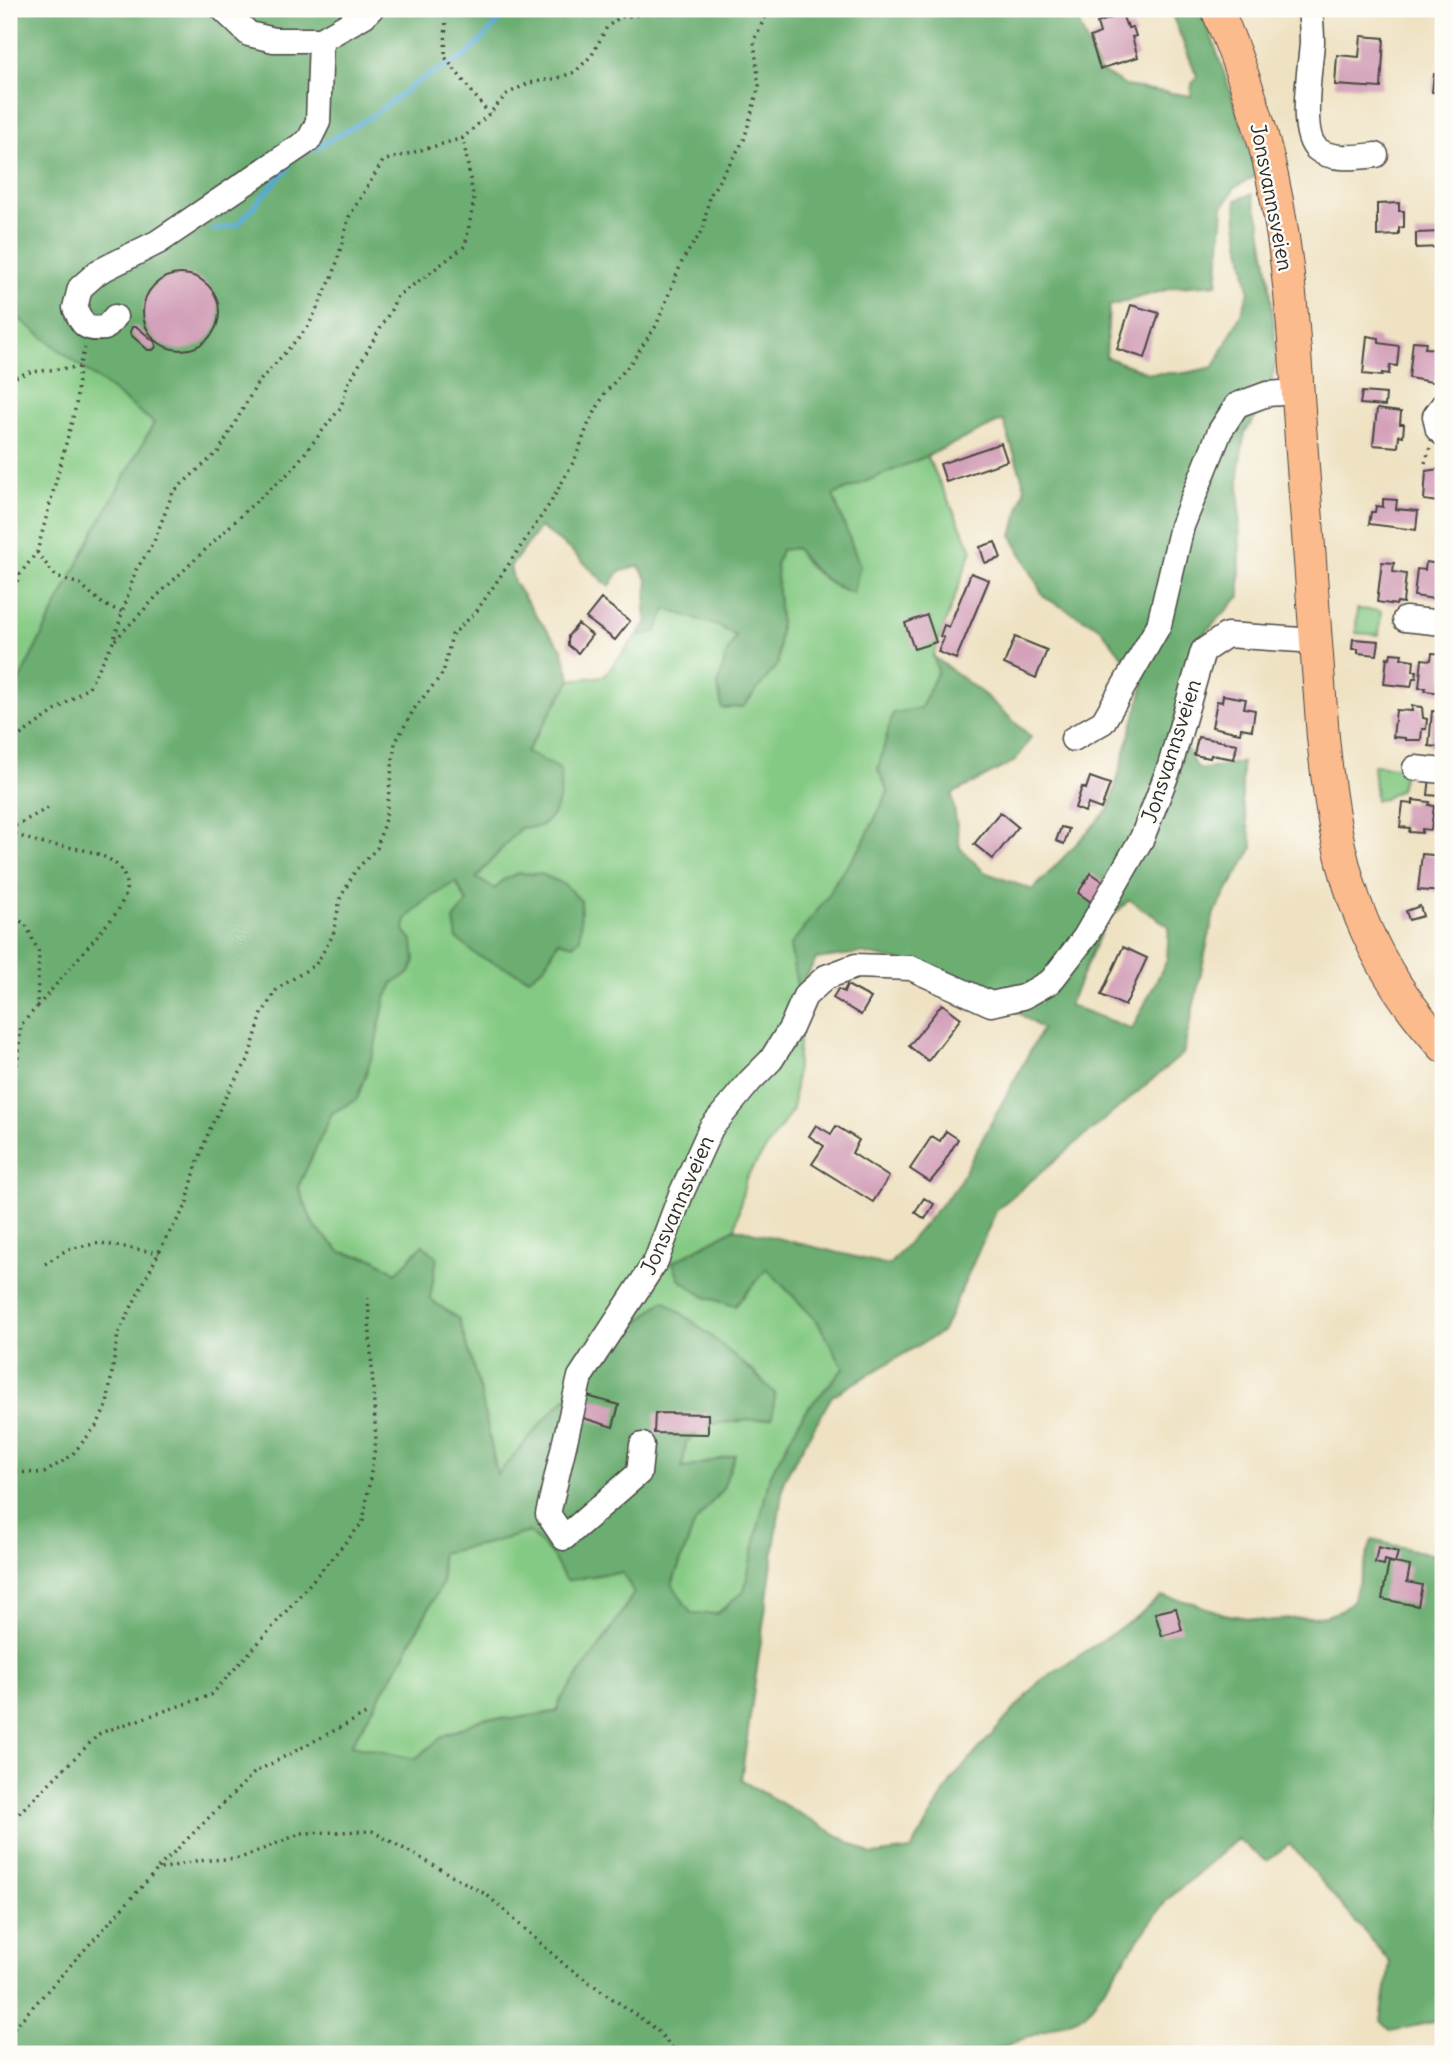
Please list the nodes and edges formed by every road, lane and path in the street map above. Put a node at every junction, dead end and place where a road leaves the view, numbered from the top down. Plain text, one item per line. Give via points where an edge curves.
1 (222, 9) edge
2 (371, 9) edge
3 (446, 9) edge
4 (664, 9) edge
5 (769, 9) edge
6 (1217, 9) edge
7 (1310, 9) edge
8 (321, 40) junction
9 (489, 114) junction
10 (463, 138) junction
11 (1376, 155) dead end
12 (115, 317) dead end
13 (92, 329) junction
14 (79, 367) junction
15 (9, 379) edge
16 (1297, 392) junction
17 (1443, 405) edge
18 (1443, 435) edge
19 (37, 552) junction
20 (9, 601) edge
21 (123, 612) junction
22 (1405, 619) dead end
23 (1443, 623) edge
24 (1315, 641) junction
25 (113, 642) junction
26 (1073, 739) dead end
27 (9, 752) edge
28 (1415, 768) dead end
29 (1443, 771) edge
30 (52, 806) dead end
31 (9, 830) edge
32 (9, 913) edge
33 (37, 1007) junction
34 (1443, 1046) edge
35 (9, 1078) edge
36 (159, 1253) junction
37 (45, 1264) dead end
38 (368, 1298) dead end
39 (642, 1445) dead end
40 (9, 1472) edge
41 (366, 1714) dead end
42 (9, 1823) edge
43 (157, 1870) junction
44 (9, 2033) edge
45 (678, 2054) edge

1 - 8 street via 249,34 274,40
2 - 8 street
3 - 9 path via 445,57
4 - 9 path via 620,17 607,27 592,55 575,72 529,83 507,94
5 - 36 path via 754,40 759,86 744,140 709,197 703,230 683,259 656,326 604,393 551,502 476,612 452,635 443,673 414,709 395,743 377,848 355,871 340,899 333,935 316,964 277,989 262,1014 248,1060 209,1131 186,1206
6 - 16 main road, Jonsvannsveien via 1253,105 1273,180 1285,250
7 - 11 street via 1306,106 1311,141 1333,156
8 - 13 street via 318,122 309,140 159,242 98,272 80,288 75,308 82,324
9 - 10 path
10 - 21 path via 383,161 349,217 334,273 308,327 257,384 219,452 173,492 153,544 136,570
10 - 25 path via 474,201 465,246 397,296 348,384 341,407 291,471
12 - 13 street via 105,328
13 - 14 path
14 - 15 path
14 - 19 path via 76,406
16 - 24 main road, Jonsvannsveien
16 - 26 street via 1267,394 1237,405 1220,431 1182,526 1159,625 1103,722
17 - 18 street via 1435,421
19 - 20 path via 20,573
19 - 21 path via 56,577 80,584 104,604
21 - 25 path
22 - 23 street
24 - 34 main road, Jonsvannsveien via 1328,786 1337,842 1355,906 1392,980
24 - 39 street, Jonsvannsveien via 1227,635 1203,651 1170,766 1142,838 1084,937 1051,981 1023,996 991,1004 911,968 856,966 826,977 805,996 771,1060 711,1128 656,1261 580,1377 548,1514 564,1538 639,1473
25 - 27 path via 89,687 15,740
28 - 29 street
30 - 31 path
31 - 33 path via 105,857 125,880 126,892 118,911
32 - 33 path via 26,925 39,953
33 - 35 path via 22,1025 17,1064
36 - 37 path via 100,1243 68,1249
36 - 40 path via 118,1334 107,1405 97,1425 71,1456 44,1473
38 - 42 path via 376,1441 363,1522 211,1695 100,1733
41 - 43 path via 255,1772
43 - 44 path
43 - 45 path via 195,1861 241,1858 302,1833 372,1831 487,1895 566,1966 656,2029

